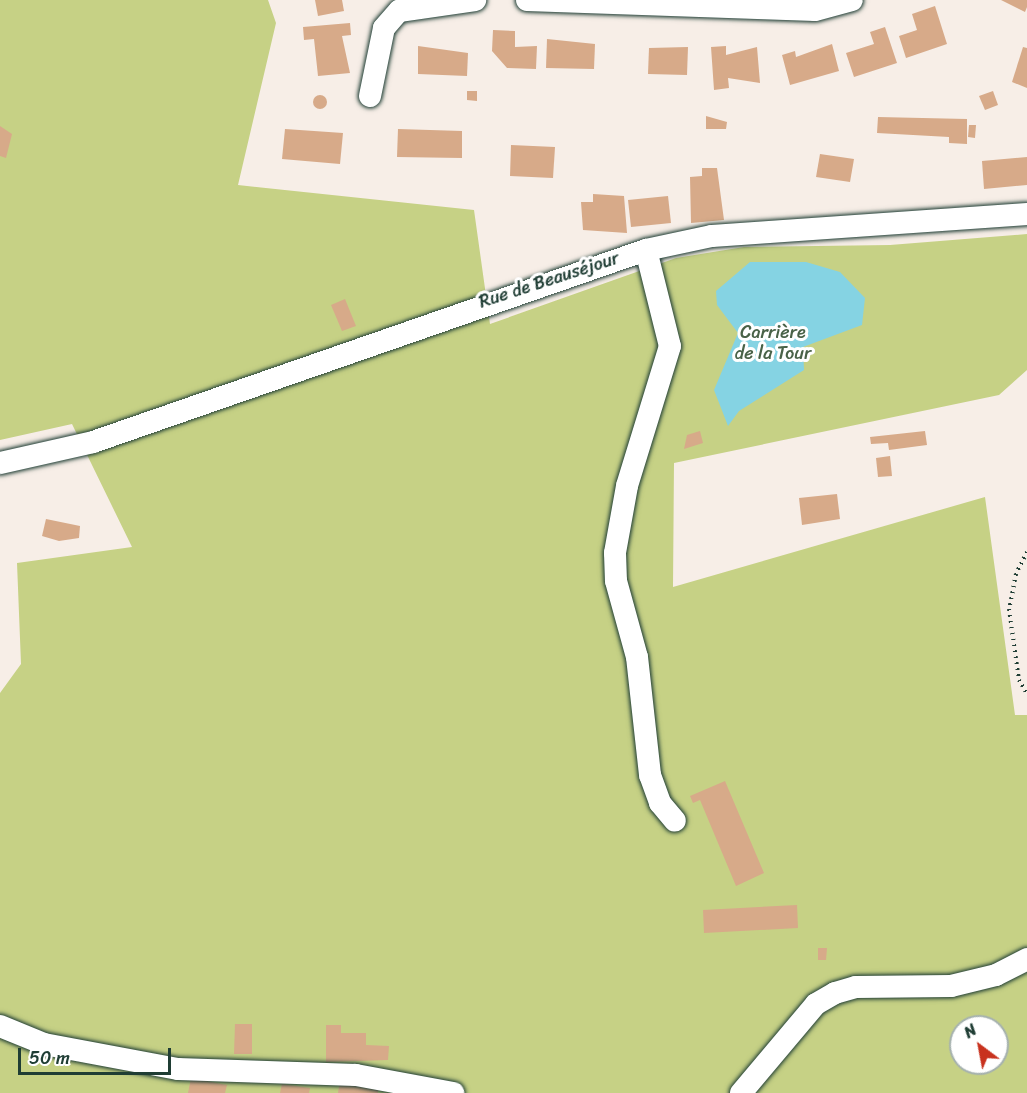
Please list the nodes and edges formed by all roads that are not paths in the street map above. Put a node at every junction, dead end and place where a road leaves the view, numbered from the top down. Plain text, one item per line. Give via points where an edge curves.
1 (475, 0) edge
2 (527, 0) edge
3 (840, 2) edge
4 (370, 96) dead end
5 (1027, 214) edge
6 (646, 250) junction
7 (0, 463) edge
8 (675, 820) dead end
9 (1027, 959) edge
10 (0, 1026) edge
11 (453, 1093) edge
12 (741, 1093) edge

1 - 4 street via 399,11 384,28
2 - 3 street
5 - 6 street, Rue de Beauséjour via 712,236
6 - 7 street, Rue de Beauséjour via 93,442
6 - 8 street via 670,346 627,486 615,572 637,657 650,775 660,803
9 - 12 street via 996,975 951,986 856,987 835,993 816,1004
10 - 11 street via 44,1044 178,1069 356,1075

